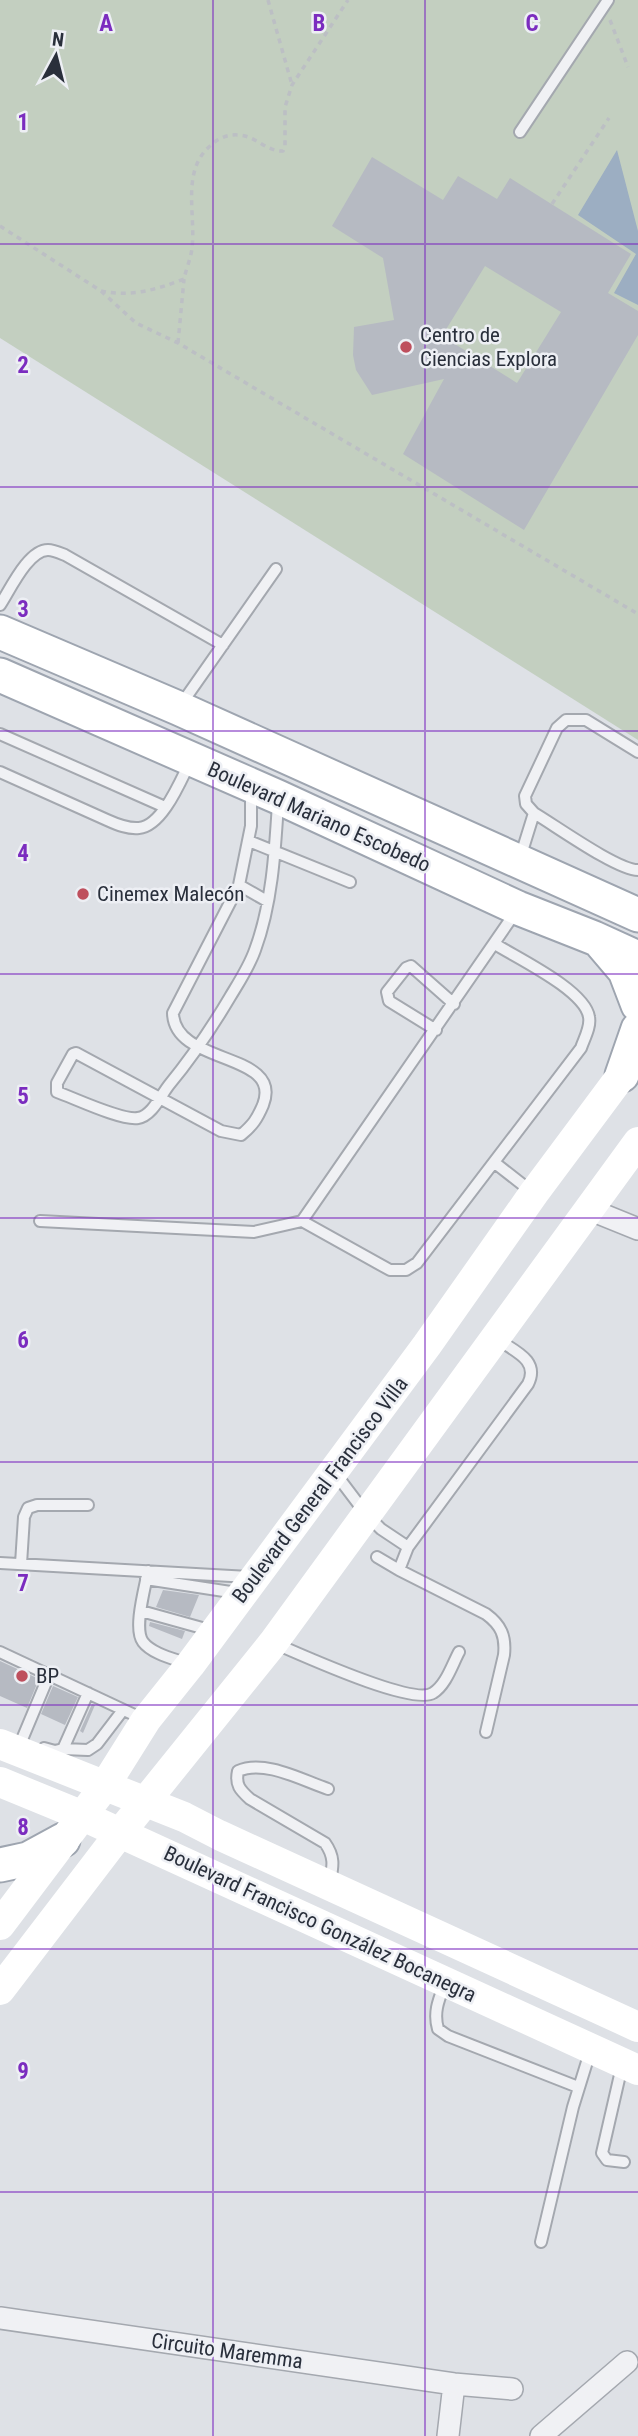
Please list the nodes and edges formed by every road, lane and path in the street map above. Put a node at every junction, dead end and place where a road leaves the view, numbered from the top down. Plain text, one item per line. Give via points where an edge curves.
1 (268, 0) edge
2 (348, 0) edge
3 (607, 3) edge
4 (628, 67) dead end
5 (292, 85) junction
6 (609, 118) dead end
7 (520, 132) dead end
8 (552, 204) dead end
9 (0, 226) edge
10 (184, 279) junction
11 (101, 291) junction
12 (177, 343) junction
13 (276, 569) dead end
14 (0, 605) edge
15 (638, 614) edge
16 (0, 632) edge
17 (223, 645) junction
18 (32, 646) junction
19 (0, 663) edge
20 (0, 675) edge
21 (178, 708) junction
22 (0, 734) edge
23 (638, 752) edge
24 (192, 759) junction
25 (0, 772) edge
26 (265, 792) junction
27 (166, 807) junction
28 (534, 813) junction
29 (249, 841) junction
30 (275, 852) junction
31 (519, 860) junction
32 (638, 870) edge
33 (350, 882) dead end
34 (240, 885) junction
35 (267, 901) junction
36 (518, 908) junction
37 (638, 915) edge
38 (594, 938) junction
39 (495, 944) junction
40 (638, 958) edge
41 (454, 1004) junction
42 (638, 1005) edge
43 (638, 1029) edge
44 (436, 1030) junction
45 (200, 1047) junction
46 (630, 1064) edge
47 (158, 1099) junction
48 (638, 1142) edge
49 (495, 1163) junction
50 (534, 1193) junction
51 (591, 1210) junction
52 (40, 1221) dead end
53 (302, 1221) junction
54 (638, 1229) edge
55 (497, 1339) junction
56 (333, 1471) junction
57 (88, 1505) dead end
58 (366, 1514) junction
59 (408, 1547) junction
60 (377, 1557) dead end
61 (0, 1563) edge
62 (21, 1564) junction
63 (399, 1570) junction
64 (147, 1575) junction
65 (249, 1586) junction
66 (141, 1611) junction
67 (214, 1632) junction
68 (273, 1643) junction
69 (0, 1652) edge
70 (459, 1652) dead end
71 (190, 1665) junction
72 (49, 1675) junction
73 (88, 1693) junction
74 (135, 1715) junction
75 (486, 1732) dead end
76 (12, 1742) edge
77 (63, 1749) junction
78 (174, 1765) junction
79 (0, 1782) edge
80 (104, 1787) junction
81 (328, 1788) dead end
82 (145, 1802) junction
83 (184, 1817) junction
84 (73, 1828) junction
85 (120, 1833) junction
86 (0, 1865) edge
87 (330, 1885) junction
88 (0, 1925) edge
89 (445, 1982) junction
90 (0, 1990) edge
91 (638, 2027) edge
92 (592, 2049) junction
93 (630, 2067) edge
94 (578, 2087) junction
95 (624, 2162) dead end
96 (541, 2242) dead end
97 (0, 2318) edge
98 (627, 2362) dead end
99 (454, 2384) junction
100 (512, 2389) dead end
101 (448, 2436) edge
102 (541, 2436) edge

1 - 5 path
2 - 5 path
3 - 4 path
3 - 7 lane
5 - 10 path via 285,107 283,151 238,135 218,138 196,163 192,248
6 - 8 path
9 - 11 path
10 - 11 path via 144,293
10 - 12 path
11 - 12 path via 136,323
12 - 15 path
13 - 17 lane
14 - 17 lane via 26,563 38,552 49,550
16 - 18 main road, Boulevard Mariano Escobedo
17 - 21 lane
18 - 19 main road via 13,651
18 - 21 main road, Boulevard Mariano Escobedo
20 - 24 main road, Boulevard Mariano Escobedo
21 - 31 main road, Boulevard Mariano Escobedo
22 - 27 lane
23 - 28 lane via 586,720 566,720 556,728 528,785 526,804
24 - 26 main road, Boulevard Mariano Escobedo
24 - 27 lane
25 - 27 lane via 126,828 142,828
26 - 29 lane
26 - 30 lane
26 - 36 main road, Boulevard Mariano Escobedo
28 - 31 lane
28 - 32 lane via 615,862
29 - 30 lane
29 - 34 lane
30 - 33 lane
30 - 35 lane
31 - 37 main road, Boulevard Mariano Escobedo
34 - 35 lane
34 - 45 lane via 173,1013 176,1030
35 - 45 lane via 246,971
36 - 38 main road, Boulevard Mariano Escobedo
36 - 39 lane
38 - 40 main road, Boulevard Mariano Escobedo
38 - 42 main road via 617,958
39 - 41 lane
39 - 49 lane via 568,989 589,1016 581,1048
41 - 44 lane
41 - 44 lane via 411,966 387,992 389,1001
43 - 46 main road
44 - 53 lane
45 - 47 lane
45 - 47 lane via 265,1081 267,1094 255,1124 241,1135 220,1131
46 - 50 main road, Boulevard General Francisco Villa
47 - 47 lane via 149,1114 126,1118 57,1092 57,1083 76,1053
48 - 51 main road
49 - 50 lane
49 - 53 lane via 428,1252 406,1270 390,1270
50 - 56 main road, Boulevard General Francisco Villa
51 - 54 street
51 - 55 main road
52 - 53 lane via 254,1232
55 - 58 main road
55 - 59 lane via 525,1358 533,1374
56 - 58 lane
56 - 65 main road, Boulevard General Francisco Villa
57 - 62 lane via 27,1508
58 - 59 lane
58 - 68 main road
59 - 63 lane
60 - 63 lane
61 - 62 lane
62 - 64 lane
63 - 75 lane via 486,1614 502,1631 505,1655
64 - 65 lane
64 - 65 lane
64 - 66 lane
65 - 67 main road, Boulevard General Francisco Villa
66 - 67 lane
66 - 71 lane via 143,1643
67 - 71 main road, Boulevard General Francisco Villa
68 - 70 lane via 419,1696 433,1693 444,1682
68 - 78 main road
69 - 72 lane
71 - 74 main road, Boulevard General Francisco Villa
72 - 73 lane
72 - 76 lane
73 - 74 lane
73 - 77 lane
74 - 77 lane via 88,1750
74 - 80 main road, Boulevard General Francisco Villa
76 - 77 lane
76 - 80 main road, Boulevard Francisco González Bocanegra
78 - 82 main road
78 - 83 main road
79 - 84 main road, Boulevard Francisco González Bocanegra
80 - 82 main road, Boulevard Francisco González Bocanegra
80 - 84 main road, Boulevard General Francisco Villa
81 - 87 lane via 246,1767 238,1771 236,1781 250,1799 325,1843 333,1854
82 - 83 main road, Boulevard Francisco González Bocanegra
82 - 85 main road
83 - 87 main road, Boulevard Francisco González Bocanegra
84 - 85 main road, Boulevard Francisco González Bocanegra
84 - 86 main road via 29,1859
84 - 88 main road, Boulevard General Francisco Villa
85 - 89 main road, Boulevard Francisco González Bocanegra
85 - 90 main road
87 - 91 main road, Boulevard Francisco González Bocanegra
89 - 92 main road, Boulevard Francisco González Bocanegra
89 - 94 lane via 437,2005 438,2029
92 - 93 main road, Boulevard Francisco González Bocanegra
92 - 94 lane
93 - 95 lane via 603,2153 607,2160
94 - 96 lane
97 - 99 street, Circuito Maremma
98 - 102 street
99 - 100 street, Circuito Maremma
99 - 101 street

